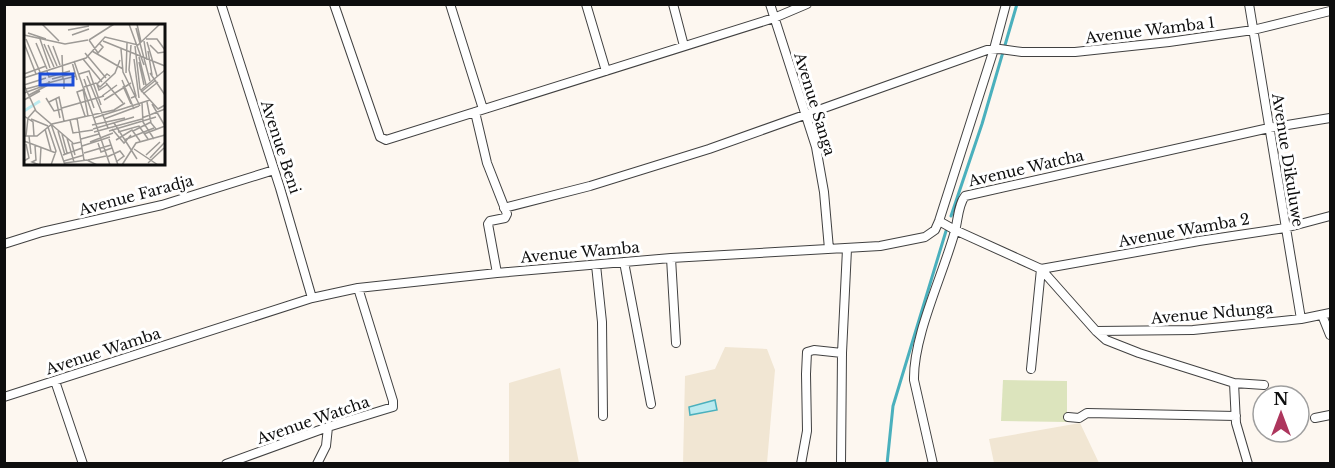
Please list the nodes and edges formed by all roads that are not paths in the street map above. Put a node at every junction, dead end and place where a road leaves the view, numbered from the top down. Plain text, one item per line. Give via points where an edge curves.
1 (221, 4) edge
2 (334, 4) edge
3 (450, 4) edge
4 (586, 4) edge
5 (673, 4) edge
6 (770, 4) edge
7 (807, 4) edge
8 (1006, 4) edge
9 (1250, 4) edge
10 (1330, 11) edge
11 (774, 18) junction
12 (1253, 30) junction
13 (684, 46) junction
14 (1000, 50) junction
15 (606, 71) junction
16 (479, 110) junction
17 (807, 115) junction
18 (1330, 118) edge
19 (1269, 128) junction
20 (274, 170) junction
21 (504, 208) junction
22 (1330, 216) edge
23 (939, 220) junction
24 (1285, 228) junction
25 (955, 230) junction
26 (4, 244) edge
27 (829, 249) junction
28 (847, 249) junction
29 (671, 258) junction
30 (624, 262) junction
31 (596, 265) junction
32 (1041, 269) junction
33 (497, 273) junction
34 (358, 288) junction
35 (312, 298) junction
36 (1326, 314) edge
37 (1301, 319) junction
38 (1096, 331) junction
39 (1330, 335) edge
40 (676, 343) dead end
41 (842, 353) junction
42 (1031, 369) dead end
43 (55, 381) junction
44 (1234, 383) junction
45 (1251, 384) edge
46 (4, 398) edge
47 (651, 404) dead end
48 (1330, 415) edge
49 (603, 416) dead end
50 (1236, 416) junction
51 (1068, 417) dead end
52 (1316, 418) dead end
53 (328, 427) junction
54 (83, 464) edge
55 (226, 464) edge
56 (317, 464) edge
57 (801, 464) edge
58 (842, 464) edge
59 (933, 464) edge
60 (1248, 464) edge

1 - 20 street, Avenue Beni
2 - 16 street via 380,139 389,140
3 - 16 street
4 - 15 street
5 - 13 street
6 - 11 street, Avenue Sanga
7 - 11 street
8 - 14 street
9 - 12 street, Avenue Dikuluwe
10 - 12 street, Avenue Wamba 1
11 - 13 street
11 - 17 street, Avenue Sanga
12 - 14 street, Avenue Wamba 1 via 1075,52
12 - 19 street, Avenue Dikuluwe
13 - 15 street
14 - 17 street, Avenue Wamba 1 via 970,55
14 - 23 street
15 - 16 street
16 - 21 street via 487,163
17 - 21 street, Avenue Wamba 1 via 658,165
17 - 27 street, Avenue Sanga via 820,168
18 - 19 street, Avenue Watcha
19 - 24 street, Avenue Dikuluwe
19 - 25 street, Avenue Watcha via 967,195 962,200
20 - 26 street, Avenue Faradja via 162,205
20 - 35 street, Avenue Beni
21 - 33 street via 507,216 488,224
22 - 24 street, Avenue Wamba 2
23 - 25 street
23 - 28 street, Avenue Wamba via 932,232 916,240
24 - 32 street, Avenue Wamba 2
24 - 37 street, Avenue Dikuluwe
25 - 32 street
25 - 59 street, Avenue Watcha via 914,367
27 - 28 street, Avenue Wamba
27 - 29 street, Avenue Wamba
28 - 41 street
29 - 30 street, Avenue Wamba
29 - 40 street
30 - 31 street, Avenue Wamba
30 - 47 street
31 - 33 street, Avenue Wamba
31 - 49 street via 602,322
32 - 38 street
32 - 42 street
33 - 34 street, Avenue Wamba
34 - 35 street, Avenue Wamba
34 - 53 street, Avenue Watcha via 393,405
35 - 43 street, Avenue Wamba
36 - 37 street, Avenue Ndunga
36 - 39 street
37 - 38 street, Avenue Ndunga via 1193,330
38 - 44 street via 1124,348
41 - 57 street via 807,352 807,430
41 - 58 street
43 - 46 street, Avenue Wamba
43 - 54 street
44 - 45 street
44 - 50 street
48 - 52 street
50 - 51 street via 1087,413
50 - 60 street
53 - 55 street, Avenue Watcha
53 - 56 street via 326,446

